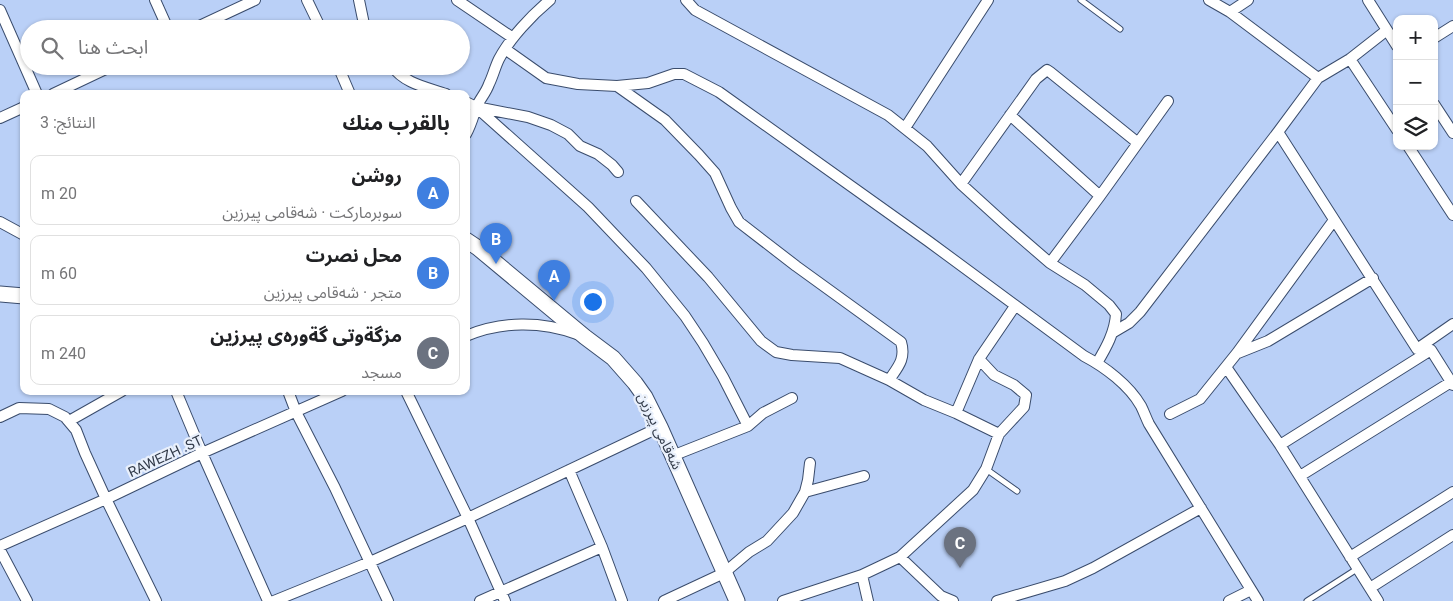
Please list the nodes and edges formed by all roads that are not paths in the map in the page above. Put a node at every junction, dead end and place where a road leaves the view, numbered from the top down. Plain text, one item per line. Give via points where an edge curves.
1 (155, 0) edge
2 (255, 0) edge
3 (308, 0) edge
4 (358, 0) edge
5 (457, 0) edge
6 (550, 0) edge
7 (686, 0) edge
8 (988, 0) edge
9 (1081, 0) edge
10 (1209, 0) edge
11 (1248, 0) edge
12 (1368, 0) edge
13 (0, 10) edge
14 (1230, 12) junction
15 (164, 20) edge
16 (212, 20) edge
17 (316, 20) edge
18 (363, 20) edge
19 (1453, 26) edge
20 (1120, 29) dead end
21 (1387, 30) junction
22 (1438, 35) edge
23 (513, 38) junction
24 (1393, 40) edge
25 (505, 49) junction
26 (20, 55) edge
27 (1350, 59) junction
28 (29, 75) edge
29 (93, 75) edge
30 (342, 75) edge
31 (398, 75) edge
32 (1318, 78) junction
33 (617, 86) junction
34 (35, 90) edge
35 (61, 90) edge
36 (348, 90) edge
37 (432, 90) edge
38 (1168, 101) dead end
39 (470, 104) edge
40 (1435, 105) edge
41 (476, 107) junction
42 (20, 109) edge
43 (1010, 116) junction
44 (0, 118) edge
45 (1393, 124) edge
46 (470, 126) edge
47 (905, 128) junction
48 (1278, 132) junction
49 (1453, 133) edge
50 (1138, 143) junction
51 (1411, 150) edge
52 (618, 172) dead end
53 (961, 184) junction
54 (1100, 196) junction
55 (636, 201) dead end
56 (1453, 215) edge
57 (1334, 220) junction
58 (0, 222) edge
59 (20, 233) edge
60 (470, 243) edge
61 (1050, 263) junction
62 (1372, 278) junction
63 (0, 294) edge
64 (20, 296) edge
65 (1015, 306) junction
66 (1453, 324) edge
67 (1112, 333) junction
68 (470, 335) edge
69 (585, 337) junction
70 (1417, 349) junction
71 (1431, 350) junction
72 (1237, 353) junction
73 (978, 359) junction
74 (1097, 363) junction
75 (1226, 367) junction
76 (889, 380) junction
77 (1452, 383) edge
78 (115, 395) edge
79 (178, 395) edge
80 (290, 395) edge
81 (333, 395) edge
82 (408, 395) edge
83 (792, 398) dead end
84 (296, 412) junction
85 (956, 413) junction
86 (1170, 414) dead end
87 (0, 416) edge
88 (69, 421) junction
89 (660, 426) junction
90 (748, 426) junction
91 (999, 434) junction
92 (1280, 445) junction
93 (202, 453) junction
94 (672, 456) junction
95 (810, 463) dead end
96 (986, 469) junction
97 (569, 470) junction
98 (864, 476) dead end
99 (1300, 476) junction
100 (1017, 491) dead end
101 (805, 492) junction
102 (1453, 492) edge
103 (106, 499) junction
104 (1201, 508) junction
105 (468, 518) junction
106 (1453, 535) edge
107 (0, 546) edge
108 (602, 547) junction
109 (0, 550) edge
110 (1350, 556) junction
111 (900, 557) junction
112 (370, 562) junction
113 (1358, 569) junction
114 (724, 573) junction
115 (862, 575) junction
116 (1370, 588) junction
117 (1251, 590) junction
118 (503, 596) edge
119 (27, 601) edge
120 (156, 601) edge
121 (268, 601) edge
122 (274, 601) edge
123 (388, 601) edge
124 (480, 601) edge
125 (622, 601) edge
126 (664, 601) edge
127 (737, 601) edge
128 (783, 601) edge
129 (868, 601) edge
130 (954, 601) edge
131 (997, 601) edge
132 (1229, 601) edge
133 (1258, 601) edge
134 (1307, 601) edge
135 (1378, 601) edge

1 - 15 street
2 - 16 street
3 - 17 street
4 - 18 street
5 - 23 street
6 - 23 street
7 - 47 street via 695,10 888,114
8 - 47 street
9 - 20 lane
10 - 14 street
11 - 14 street
12 - 21 street
13 - 26 street
14 - 32 street
19 - 22 street
21 - 24 street
21 - 27 street
23 - 25 street
25 - 33 street via 546,78
25 - 41 street
27 - 32 street
27 - 45 street
28 - 34 street
29 - 35 street
30 - 36 street
31 - 37 street via 412,84
32 - 48 street
33 - 65 street via 648,83 684,74 719,92
33 - 76 street via 665,120 715,173 739,222 901,342 904,351
38 - 50 street
39 - 41 street
40 - 49 street
41 - 46 street
41 - 52 street via 551,125 568,134 580,146 598,154
41 - 90 street via 588,207 646,268 703,343
42 - 44 street
43 - 50 street via 1036,79 1047,70
43 - 53 street
43 - 54 street
47 - 53 street via 927,146
48 - 57 street
48 - 67 street via 1140,312
50 - 54 street
51 - 56 street
53 - 61 street
54 - 61 street
55 - 76 street via 708,277 760,341 776,352 840,358
57 - 62 street
57 - 72 street
58 - 59 street
60 - 69 street, شەقامی پیرزین
61 - 67 street via 1085,285 1113,310 1116,314
62 - 70 street
62 - 72 street via 1268,341
63 - 64 street
65 - 73 street
65 - 74 street
66 - 70 street
67 - 74 street
68 - 69 street via 494,326 525,324 556,327
69 - 89 street, شەقامی پیرزین via 625,370 645,397
70 - 71 street
71 - 77 street
71 - 92 street
72 - 75 street
73 - 85 street
73 - 91 street via 994,375 1026,395 1024,406
74 - 104 street via 1127,388 1141,406
75 - 86 street via 1200,399
75 - 92 street
76 - 85 street
77 - 99 street
78 - 88 street
79 - 93 street
80 - 84 street
81 - 84 street, RAWEZH .ST
82 - 105 street
83 - 90 street via 763,413
84 - 93 street, RAWEZH .ST
84 - 112 street
85 - 91 street
87 - 88 street via 20,408 49,409
88 - 103 street
89 - 94 street, شەقامی پیرزین
89 - 97 street
90 - 94 street
91 - 96 street
92 - 99 street
93 - 103 street, RAWEZH .ST
93 - 121 street
94 - 114 street, شەقامی پیرزین
95 - 101 street
96 - 100 lane
96 - 111 street via 973,490
97 - 105 street
97 - 108 street
98 - 101 street
99 - 110 street
101 - 114 street via 793,512 767,541
102 - 110 street
103 - 107 street, RAWEZH .ST
103 - 120 street
104 - 117 street
104 - 131 street via 1065,581
105 - 112 street
105 - 118 street
106 - 116 street
108 - 118 street
108 - 125 street
109 - 119 street
110 - 113 street
111 - 115 street
111 - 130 street via 941,596
112 - 122 street
112 - 123 street
113 - 116 street
113 - 134 lane
114 - 126 street
114 - 127 street, شەقامی پیرزین
115 - 128 street
115 - 129 street
116 - 135 street
117 - 132 street
117 - 133 street
118 - 124 street

